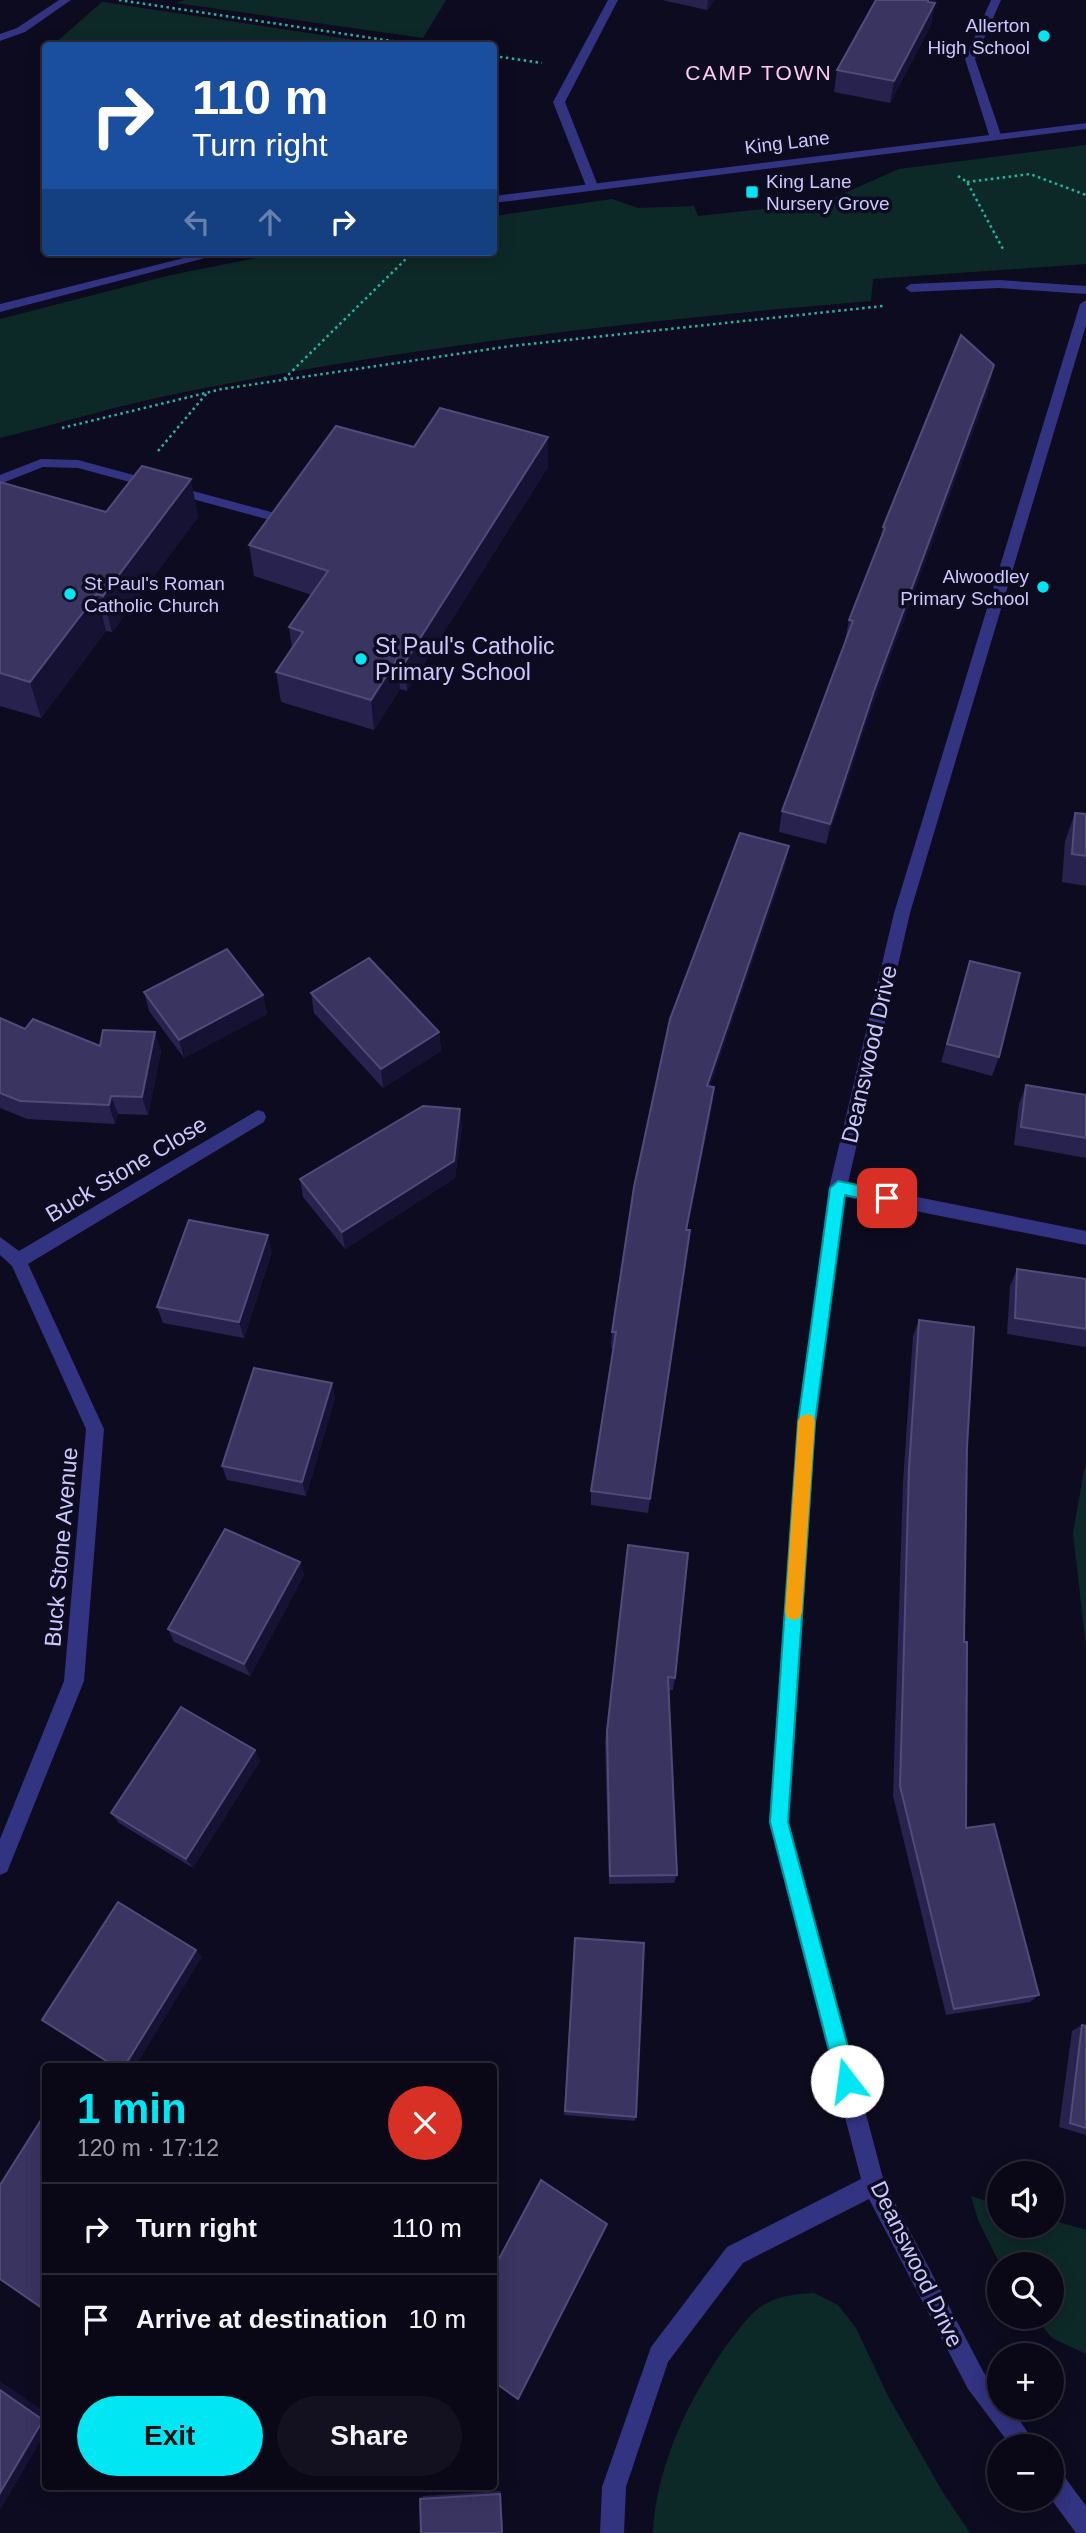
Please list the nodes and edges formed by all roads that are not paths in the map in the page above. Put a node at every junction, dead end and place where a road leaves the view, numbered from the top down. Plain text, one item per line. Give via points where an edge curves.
1 (66, 0) edge
2 (613, 0) edge
3 (996, 0) edge
4 (0, 38) edge
5 (1086, 126) edge
6 (995, 135) junction
7 (592, 186) junction
8 (497, 200) edge
9 (206, 256) edge
10 (911, 288) road end
11 (1086, 290) edge
12 (1086, 304) edge
13 (0, 308) edge
14 (0, 480) edge
15 (270, 516) edge
16 (258, 1117) dead end
17 (838, 1188) junction
18 (1086, 1238) edge
19 (0, 1244) edge
20 (18, 1261) junction
21 (0, 1865) edge
22 (874, 2185) junction
23 (1017, 2434) edge
24 (1064, 2497) edge
25 (1086, 2526) edge
26 (612, 2533) edge

1 - 4 street via 21,30
2 - 7 street via 559,102
3 - 6 street via 970,59
5 - 6 street, King Lane
6 - 7 street, King Lane
7 - 8 street, King Lane
9 - 13 street
10 - 11 street via 1015,285
12 - 17 street, Deanswood Drive via 902,913
14 - 15 street via 41,463 78,464
16 - 20 street, Buck Stone Close
17 - 18 street
17 - 22 street, Deanswood Drive via 807,1422 779,1822
19 - 20 street, Buck Stone Avenue
20 - 21 street, Buck Stone Avenue via 95,1429 74,1681
22 - 23 street, Deanswood Drive via 975,2381
22 - 26 street via 735,2255 659,2355 614,2487
24 - 25 street

